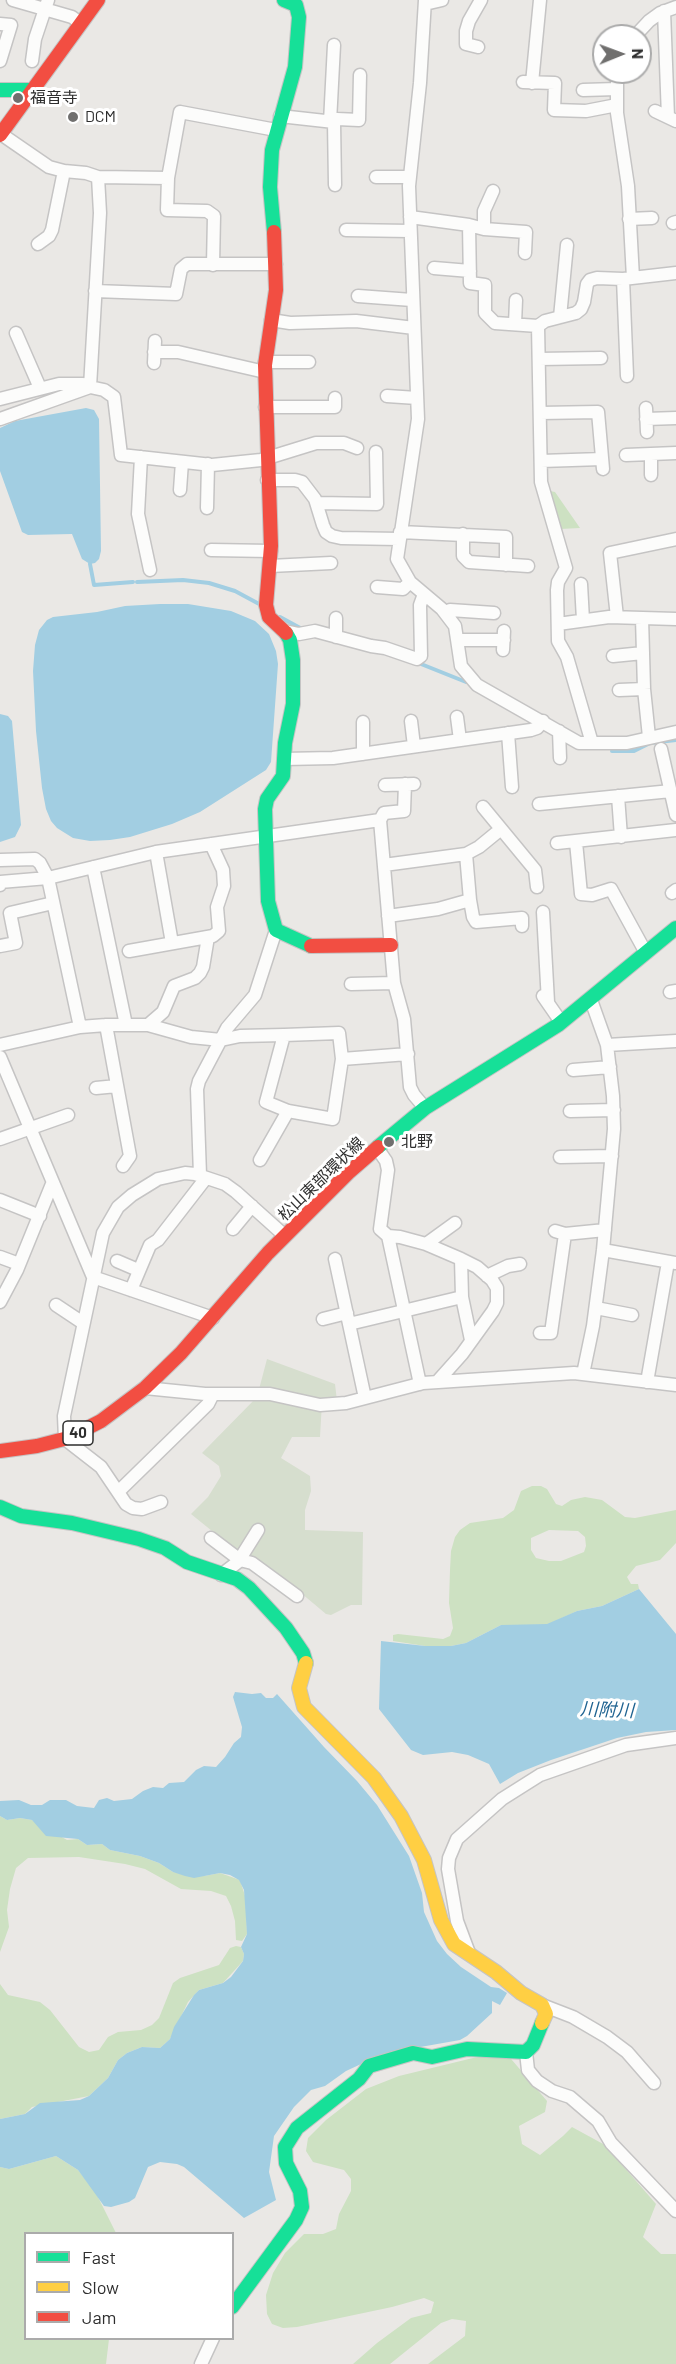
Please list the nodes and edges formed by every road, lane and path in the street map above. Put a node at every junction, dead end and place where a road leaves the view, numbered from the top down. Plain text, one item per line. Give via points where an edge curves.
1 (13, 0) edge
2 (98, 0) edge
3 (441, 0) edge
4 (481, 0) edge
5 (540, 0) edge
6 (288, 1) edge
7 (425, 2) edge
8 (47, 5) edge
9 (670, 9) edge
10 (80, 23) junction
11 (0, 24) edge
12 (646, 24) edge
13 (334, 45) dead end
14 (478, 47) dead end
15 (2, 49) edge
16 (0, 61) edge
17 (32, 61) dead end
18 (360, 75) dead end
19 (617, 84) edge
20 (617, 89) junction
21 (0, 90) edge
22 (31, 90) junction
23 (583, 90) dead end
24 (617, 105) junction
25 (655, 111) dead end
26 (672, 119) edge
27 (332, 122) junction
28 (278, 123) junction
29 (0, 134) edge
30 (64, 171) junction
31 (98, 177) junction
32 (376, 177) dead end
33 (410, 177) junction
34 (168, 178) junction
35 (335, 184) dead end
36 (493, 191) dead end
37 (410, 217) junction
38 (652, 218) dead end
39 (629, 219) junction
40 (469, 225) junction
41 (484, 229) junction
42 (346, 230) dead end
43 (410, 231) junction
44 (38, 244) dead end
45 (567, 245) dead end
46 (525, 253) dead end
47 (276, 264) junction
48 (213, 265) junction
49 (434, 268) dead end
50 (470, 271) junction
51 (676, 273) edge
52 (628, 279) junction
53 (95, 291) junction
54 (358, 296) dead end
55 (412, 300) junction
56 (516, 300) dead end
57 (561, 317) junction
58 (271, 320) junction
59 (515, 324) junction
60 (538, 326) junction
61 (414, 328) junction
62 (16, 333) dead end
63 (154, 352) dead end
64 (539, 358) junction
65 (601, 358) dead end
66 (309, 362) dead end
67 (265, 367) junction
68 (627, 376) dead end
69 (90, 387) junction
70 (40, 388) junction
71 (387, 396) dead end
72 (335, 398) dead end
73 (417, 398) junction
74 (0, 399) edge
75 (265, 407) junction
76 (540, 413) junction
77 (676, 418) edge
78 (0, 419) edge
79 (646, 420) dead end
80 (357, 448) dead end
81 (376, 452) dead end
82 (676, 453) edge
83 (651, 454) junction
84 (626, 455) dead end
85 (141, 457) junction
86 (267, 458) junction
87 (541, 460) junction
88 (182, 462) junction
89 (208, 464) junction
90 (651, 475) dead end
91 (267, 480) junction
92 (180, 490) dead end
93 (317, 503) junction
94 (207, 508) dead end
95 (463, 534) junction
96 (399, 536) junction
97 (676, 539) edge
98 (211, 550) dead end
99 (270, 559) junction
100 (331, 563) dead end
101 (506, 565) junction
102 (528, 566) dead end
103 (150, 570) dead end
104 (410, 582) junction
105 (581, 584) dead end
106 (377, 586) dead end
107 (424, 594) junction
108 (445, 613) junction
109 (494, 613) dead end
110 (617, 617) junction
111 (336, 618) dead end
112 (642, 618) junction
113 (676, 619) edge
114 (583, 620) junction
115 (558, 624) junction
116 (285, 631) junction
117 (336, 637) junction
118 (458, 640) junction
119 (504, 641) dead end
120 (643, 653) junction
121 (613, 656) dead end
122 (644, 689) junction
123 (619, 690) dead end
124 (457, 717) dead end
125 (411, 721) dead end
126 (543, 721) junction
127 (363, 722) dead end
128 (559, 731) junction
129 (676, 732) edge
130 (508, 733) junction
131 (650, 737) junction
132 (460, 740) junction
133 (592, 743) junction
134 (414, 747) junction
135 (661, 749) dead end
136 (363, 754) junction
137 (560, 758) dead end
138 (284, 759) junction
139 (385, 784) dead end
140 (512, 787) dead end
141 (671, 791) junction
142 (618, 796) junction
143 (539, 804) dead end
144 (483, 807) dead end
145 (676, 815) edge
146 (380, 820) junction
147 (501, 829) junction
148 (676, 830) edge
149 (266, 836) junction
150 (621, 837) junction
151 (576, 842) junction
152 (557, 843) dead end
153 (211, 844) junction
154 (156, 852) junction
155 (466, 854) junction
156 (0, 860) edge
157 (384, 865) junction
158 (93, 867) junction
159 (48, 879) junction
160 (0, 885) edge
161 (537, 887) dead end
162 (470, 900) junction
163 (53, 903) junction
164 (543, 912) dead end
165 (388, 916) junction
166 (522, 926) dead end
167 (676, 928) edge
168 (276, 930) junction
169 (208, 937) junction
170 (172, 943) junction
171 (391, 945) junction
172 (0, 946) edge
173 (129, 951) dead end
174 (646, 953) junction
175 (394, 983) junction
176 (351, 984) dead end
177 (540, 991) dead end
178 (591, 999) junction
179 (548, 1002) junction
180 (561, 1022) junction
181 (106, 1025) junction
182 (126, 1025) junction
183 (148, 1025) junction
184 (80, 1027) junction
185 (285, 1035) junction
186 (220, 1040) junction
187 (676, 1041) edge
188 (0, 1045) edge
189 (607, 1045) junction
190 (408, 1054) junction
191 (0, 1057) edge
192 (342, 1059) junction
193 (610, 1066) junction
194 (573, 1070) dead end
195 (117, 1086) junction
196 (96, 1088) dead end
197 (425, 1108) junction
198 (614, 1110) junction
199 (288, 1111) junction
200 (570, 1111) dead end
201 (68, 1115) dead end
202 (29, 1128) junction
203 (0, 1139) edge
204 (377, 1148) junction
205 (612, 1156) junction
206 (560, 1157) dead end
207 (260, 1160) dead end
208 (123, 1166) dead end
209 (203, 1177) junction
210 (52, 1184) junction
211 (0, 1200) edge
212 (252, 1206) junction
213 (40, 1216) junction
214 (455, 1223) dead end
215 (233, 1229) dead end
216 (605, 1230) junction
217 (285, 1236) junction
218 (388, 1236) junction
219 (426, 1244) junction
220 (603, 1250) junction
221 (0, 1257) edge
222 (336, 1259) dead end
223 (461, 1259) junction
224 (117, 1261) dead end
225 (672, 1263) edge
226 (19, 1264) junction
227 (520, 1264) dead end
228 (138, 1270) junction
229 (487, 1276) junction
230 (93, 1277) junction
231 (130, 1290) junction
232 (462, 1297) junction
233 (0, 1302) edge
234 (56, 1305) dead end
235 (596, 1308) junction
236 (405, 1310) junction
237 (632, 1315) dead end
238 (213, 1318) junction
239 (348, 1318) junction
240 (324, 1319) dead end
241 (83, 1323) junction
242 (540, 1333) dead end
243 (471, 1340) junction
244 (583, 1374) junction
245 (437, 1382) junction
246 (647, 1382) junction
247 (420, 1384) junction
248 (676, 1385) edge
249 (146, 1388) junction
250 (213, 1394) junction
251 (365, 1398) junction
252 (65, 1439) junction
253 (0, 1451) edge
254 (118, 1492) junction
255 (161, 1502) dead end
256 (0, 1507) edge
257 (258, 1530) dead end
258 (211, 1538) dead end
259 (240, 1560) junction
260 (221, 1575) junction
261 (297, 1596) dead end
262 (676, 1738) edge
263 (469, 1953) junction
264 (542, 2005) junction
265 (526, 2052) junction
266 (654, 2083) dead end
267 (676, 2211) edge
268 (234, 2304) edge
269 (212, 2340) edge
270 (201, 2364) edge

1 - 8 street
2 - 10 street
3 - 7 street
4 - 14 street via 466,31 466,44
5 - 24 street via 528,82 555,84 554,110 586,111
6 - 28 street via 299,9 298,41 295,67
7 - 33 street
8 - 10 street
8 - 17 street
9 - 12 street
9 - 26 street
10 - 22 street
11 - 15 street via 11,25
13 - 27 street
15 - 16 street
18 - 27 street via 359,120
19 - 20 street
20 - 23 street
20 - 24 street
21 - 22 street
22 - 29 street
24 - 39 street
25 - 26 street
27 - 28 street
27 - 35 street
28 - 34 street via 180,112
28 - 47 street via 270,187
29 - 30 street via 49,167
30 - 31 street
30 - 44 street via 52,230
31 - 34 street
31 - 53 street
32 - 33 street
33 - 37 street
34 - 48 street via 167,210 207,211 214,216
36 - 41 street via 484,211
37 - 40 street
37 - 43 street
38 - 39 street
39 - 52 street
40 - 41 street
40 - 50 street
41 - 46 street via 526,232
42 - 43 street
43 - 55 street
45 - 57 street
47 - 48 street
47 - 58 street
48 - 53 street via 183,266 176,294
49 - 50 street
50 - 59 street via 470,283 485,285 484,307 489,320
51 - 52 street
52 - 57 street via 590,280 581,309
52 - 68 street
53 - 69 street
54 - 55 street
55 - 61 street
56 - 59 street
57 - 60 street
58 - 61 street via 373,321
58 - 67 street
59 - 60 street
60 - 64 street
61 - 73 street
62 - 70 street
63 - 67 street via 178,352
64 - 65 street
64 - 76 street
66 - 67 street
67 - 75 street
69 - 70 street via 59,384
69 - 78 street
69 - 85 street via 114,397 121,455
70 - 74 street
71 - 73 street
72 - 75 street via 335,407
73 - 96 street via 416,434
75 - 86 street
76 - 87 street
76 - 87 street via 598,412 603,464
77 - 79 street
80 - 86 street via 344,443 316,442
81 - 93 street via 377,504
82 - 83 street
83 - 84 street
83 - 90 street
85 - 88 street
85 - 103 street via 138,514
86 - 89 street
86 - 91 street
87 - 115 street via 541,482 566,568 556,590
88 - 89 street
88 - 92 street
89 - 94 street
91 - 93 street via 302,482
91 - 99 street
93 - 96 street via 326,532 332,536
95 - 96 street
95 - 101 street via 463,556 469,562
95 - 101 street via 506,537
96 - 104 street via 397,559
97 - 110 street via 610,553
98 - 99 street
99 - 100 street
99 - 116 street via 266,613
101 - 102 street
104 - 106 street via 403,589
104 - 107 street
105 - 114 street
107 - 108 street
107 - 117 street via 420,605 421,656 417,659
108 - 109 street
108 - 118 street via 455,626
110 - 112 street
110 - 114 street
111 - 117 street
112 - 113 street
112 - 120 street
114 - 115 street
115 - 133 street via 558,641 567,657
116 - 117 street via 315,631
116 - 138 street via 291,648 293,682
118 - 119 street
118 - 126 street via 461,666 477,685
120 - 121 street
120 - 122 street
122 - 123 street
122 - 131 street
124 - 132 street
125 - 134 street
126 - 128 street
126 - 130 street via 537,728
127 - 136 street
128 - 133 street via 579,743
128 - 137 street
129 - 131 street
130 - 132 street
130 - 140 street
131 - 133 street via 627,743
132 - 134 street
134 - 136 street
135 - 141 street
136 - 138 street
138 - 149 street via 283,776 267,799
139 - 146 street via 409,784 404,811 384,813
141 - 142 street
141 - 145 street
142 - 143 street
142 - 150 street
144 - 147 street
146 - 149 street
146 - 157 street
147 - 155 street
147 - 161 street via 535,870
148 - 150 street
149 - 153 street
149 - 168 street via 268,901
150 - 151 street
151 - 152 street
151 - 174 street via 581,894 611,890
153 - 154 street
153 - 169 street via 223,870 224,886 217,907 219,931
154 - 158 street
154 - 170 street
155 - 157 street
155 - 162 street
156 - 159 street via 34,859
157 - 165 street
158 - 159 street
158 - 182 street
159 - 160 street
159 - 163 street
162 - 165 street
162 - 166 street via 476,922 522,918
163 - 172 street via 10,913 16,943
163 - 184 street
164 - 179 street
165 - 171 street
167 - 174 street, 松山東部環状線 / 40
168 - 171 street via 309,946
168 - 186 street via 251,1003 231,1022
169 - 170 street
169 - 183 street via 200,973 174,986 163,1012
170 - 173 street
171 - 175 street
174 - 178 street, 松山東部環状線 / 40
175 - 176 street
175 - 190 street via 404,1018
177 - 179 street
178 - 180 street, 松山東部環状線 / 40
178 - 189 street
179 - 180 street
180 - 197 street, 松山東部環状線 / 40
181 - 182 street
181 - 184 street
181 - 195 street
182 - 183 street
183 - 186 street
184 - 188 street
185 - 186 street
185 - 192 street via 339,1033
185 - 199 street via 266,1102
186 - 209 street via 197,1089
187 - 189 street
189 - 193 street
190 - 192 street
190 - 197 street via 410,1087
191 - 202 street
192 - 199 street via 333,1119
193 - 194 street
193 - 198 street
195 - 196 street
195 - 208 street via 130,1156
197 - 204 street, 松山東部環状線 / 40
198 - 200 street
198 - 205 street
199 - 207 street
201 - 202 street
202 - 203 street
202 - 210 street
204 - 217 street, 松山東部環状線 / 40
204 - 218 street via 388,1170 380,1228
205 - 206 street
205 - 216 street
209 - 212 street via 236,1192
209 - 228 street via 158,1240 150,1245
209 - 230 street via 185,1173 158,1179 132,1194 118,1207 103,1233
210 - 213 street
210 - 230 street
211 - 213 street
212 - 215 street
212 - 217 street
213 - 226 street
214 - 219 street
216 - 220 street
216 - 242 street via 560,1233 551,1333
217 - 238 street, 松山東部環状線 / 40
218 - 219 street
218 - 236 street
219 - 223 street
220 - 225 street
220 - 235 street
221 - 226 street
222 - 239 street
223 - 229 street
223 - 232 street
224 - 228 street
225 - 246 street
226 - 233 street
227 - 229 street
228 - 231 street
229 - 243 street via 496,1288 497,1303
230 - 231 street
230 - 241 street
231 - 238 street
232 - 236 street
232 - 243 street
234 - 241 street
235 - 237 street
235 - 244 street
236 - 239 street
236 - 247 street
238 - 249 street, 松山東部環状線 / 40
239 - 240 street
239 - 251 street
241 - 252 street via 64,1416
243 - 245 street
244 - 245 street
244 - 246 street
245 - 247 street
246 - 248 street
247 - 251 street
249 - 250 street
249 - 252 street, 松山東部環状線 / 40 via 101,1420
250 - 251 street via 270,1394 320,1405
250 - 254 street via 208,1404
252 - 253 street, 松山東部環状線 / 40
252 - 254 street via 101,1467
254 - 255 street via 133,1509
256 - 260 street via 21,1516 139,1539
257 - 259 street
258 - 259 street
259 - 260 street
259 - 261 street via 252,1563
260 - 263 street via 237,1579 249,1588 297,1642 306,1663 298,1688 304,1707 388,1796 424,1860 441,1920 454,1944
262 - 263 street via 626,1745 540,1776 502,1798 457,1839 448,1869 457,1921
263 - 264 street
264 - 265 street via 546,2014
264 - 266 street via 607,2037 627,2052
265 - 267 street via 528,2070 537,2080 570,2097 598,2121 611,2143
265 - 268 street via 466,2049 432,2057 413,2053 369,2066 359,2079 297,2128 285,2147 286,2163 300,2191 302,2207
269 - 270 street

